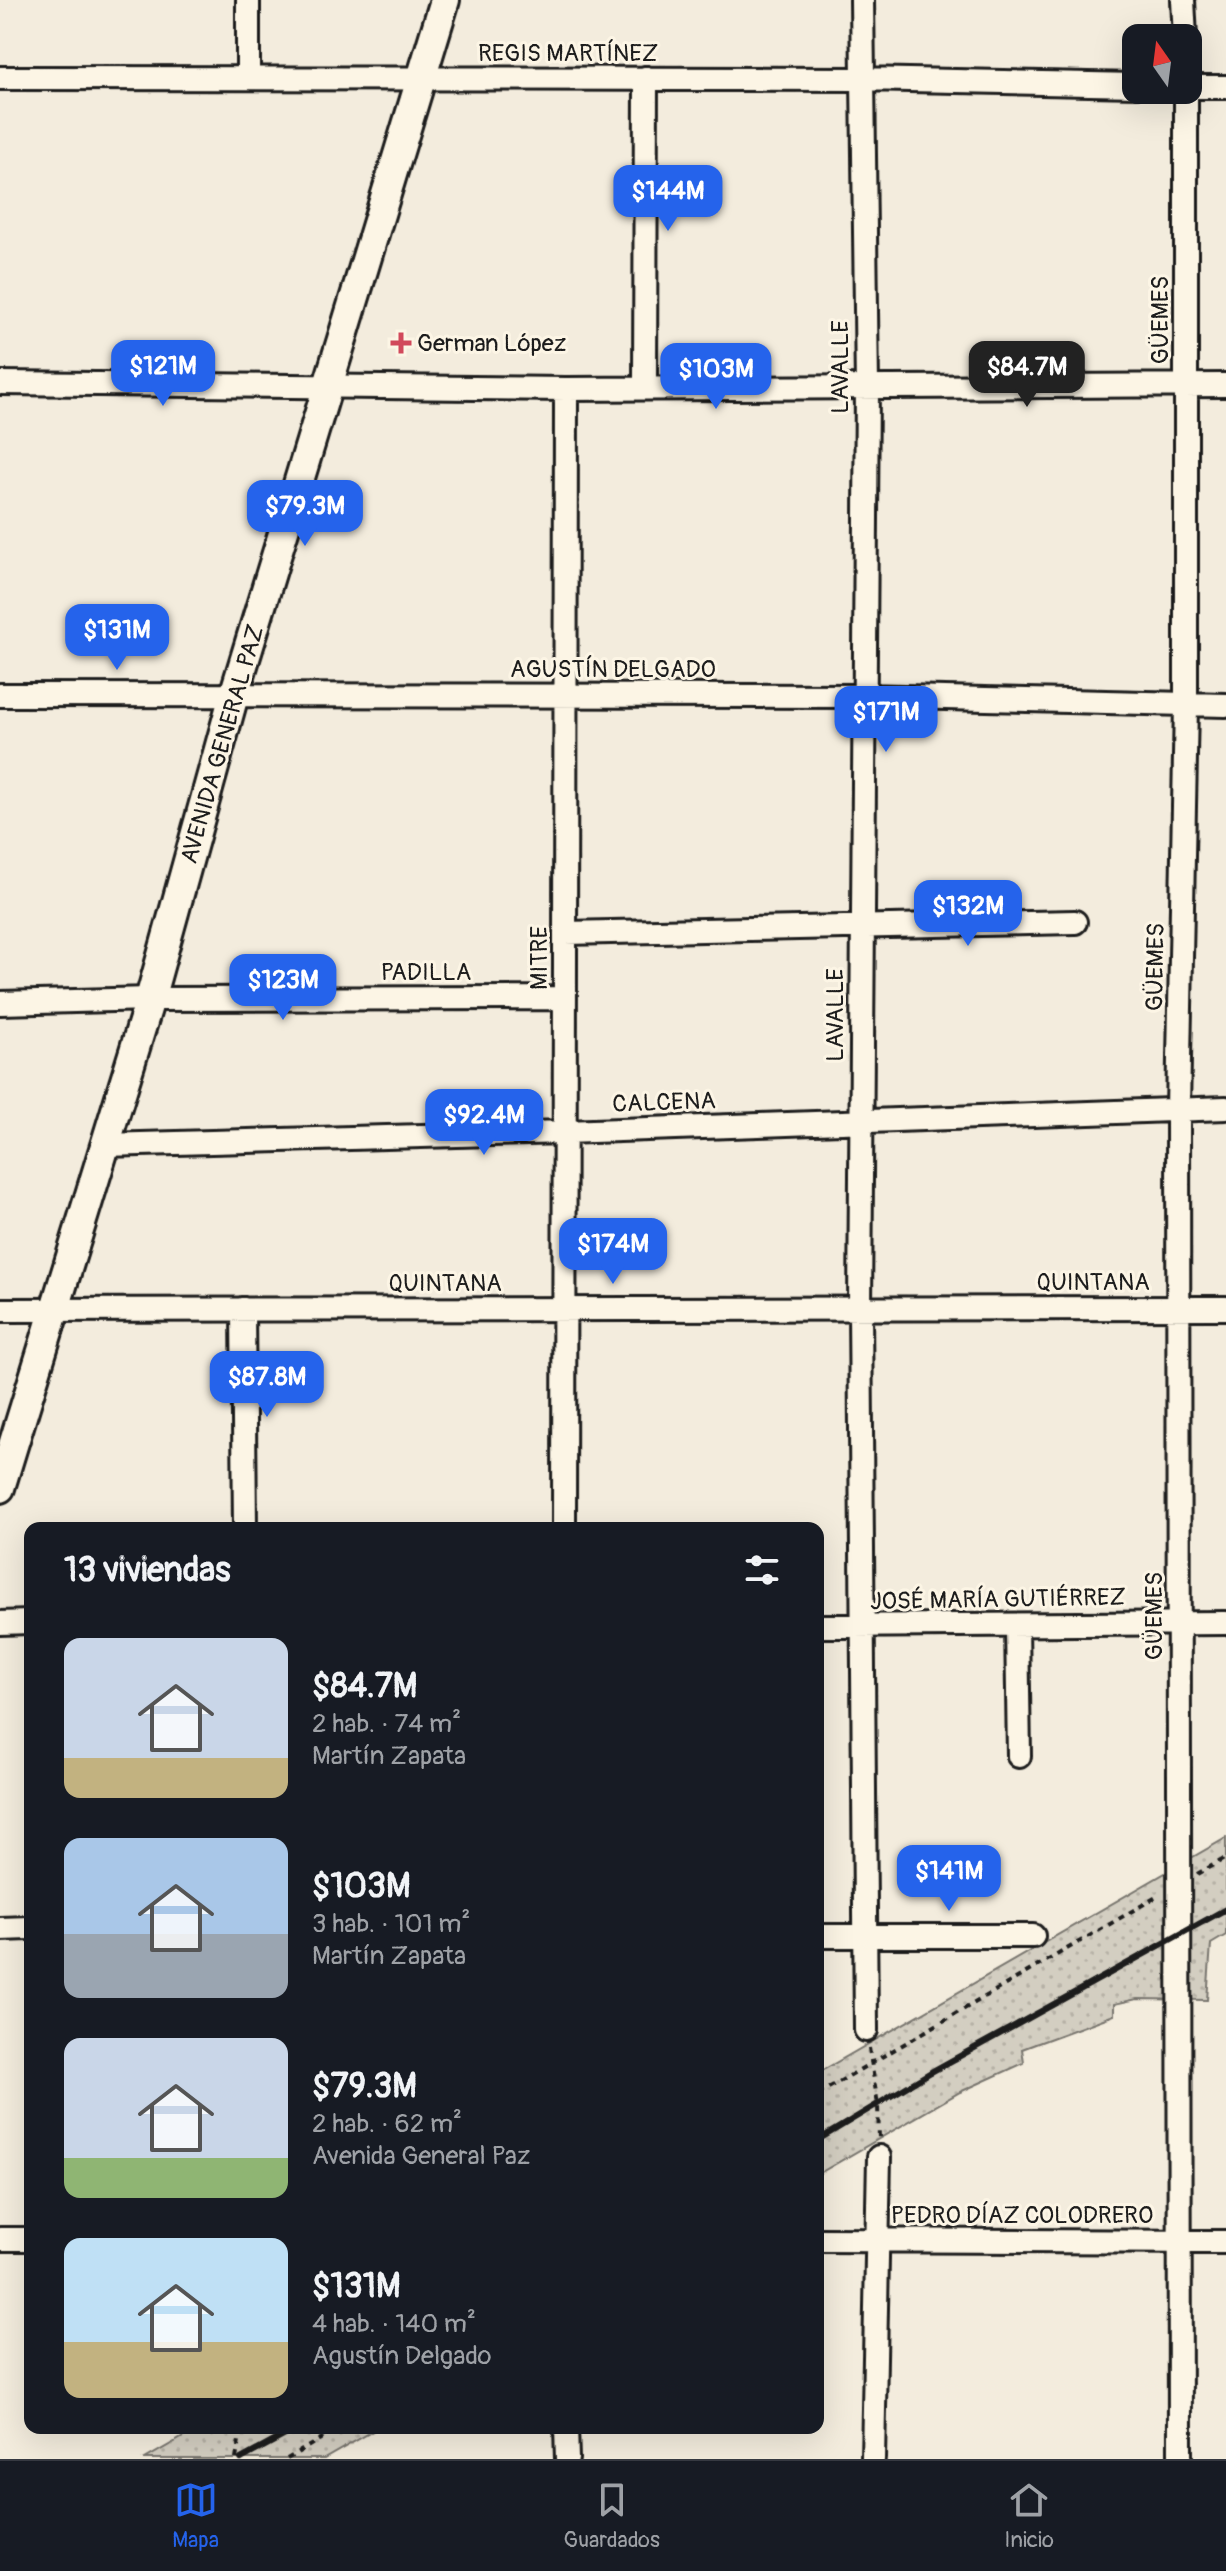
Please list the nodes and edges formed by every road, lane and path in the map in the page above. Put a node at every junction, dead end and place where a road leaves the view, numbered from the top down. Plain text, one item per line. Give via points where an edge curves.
1 (248, 0) edge
2 (445, 0) edge
3 (862, 0) edge
4 (1183, 0) edge
5 (1184, 24) edge
6 (0, 78) edge
7 (248, 78) junction
8 (646, 78) junction
9 (862, 79) junction
10 (421, 80) junction
11 (1122, 85) edge
12 (1226, 87) edge
13 (1202, 88) edge
14 (1187, 104) edge
15 (0, 383) edge
16 (1186, 385) junction
17 (1226, 385) edge
18 (327, 386) junction
19 (867, 387) junction
20 (645, 388) junction
21 (566, 389) junction
22 (566, 694) junction
23 (0, 695) edge
24 (234, 695) junction
25 (863, 696) junction
26 (1186, 705) junction
27 (1226, 705) edge
28 (1075, 922) dead end
29 (861, 928) junction
30 (565, 933) junction
31 (565, 998) junction
32 (150, 999) junction
33 (0, 1003) edge
34 (1226, 1108) edge
35 (1178, 1109) junction
36 (862, 1120) junction
37 (565, 1132) junction
38 (105, 1145) junction
39 (1179, 1308) junction
40 (1226, 1308) edge
41 (243, 1309) junction
42 (565, 1309) junction
43 (860, 1309) junction
44 (0, 1310) edge
45 (56, 1311) junction
46 (0, 1488) edge
47 (245, 1522) edge
48 (564, 1522) edge
49 (24, 1622) edge
50 (0, 1623) edge
51 (1180, 1623) junction
52 (1226, 1623) edge
53 (1017, 1625) junction
54 (824, 1626) edge
55 (860, 1626) junction
56 (1019, 1756) dead end
57 (1226, 1858) edge
58 (1179, 1884) junction
59 (24, 1928) edge
60 (0, 1929) edge
61 (824, 1936) edge
62 (864, 1936) junction
63 (1033, 1936) dead end
64 (866, 2030) joint
65 (871, 2063) junction
66 (824, 2090) edge
67 (879, 2157) joint
68 (0, 2239) edge
69 (24, 2239) edge
70 (824, 2240) edge
71 (880, 2240) junction
72 (1178, 2242) junction
73 (1226, 2242) edge
74 (240, 2434) edge
75 (329, 2434) edge
76 (566, 2434) edge
77 (236, 2459) edge
78 (287, 2459) edge
79 (567, 2459) edge
80 (873, 2459) edge
81 (1180, 2459) edge

1 - 7 street
2 - 10 main road, AVENIDA GENERAL PAZ
3 - 9 street, LAVALLE
4 - 5 street
6 - 7 street, REGIS MARTÍNEZ
7 - 10 street, REGIS MARTÍNEZ
8 - 9 street, REGIS MARTÍNEZ
8 - 10 street, REGIS MARTÍNEZ
8 - 20 street
9 - 11 street, REGIS MARTÍNEZ
9 - 19 street, LAVALLE
10 - 18 main road, AVENIDA GENERAL PAZ
12 - 13 street
14 - 16 street, GÜEMES
15 - 18 street
16 - 17 street
16 - 19 street
16 - 26 street, GÜEMES
18 - 21 street
18 - 24 main road, AVENIDA GENERAL PAZ
19 - 20 street
19 - 25 street, LAVALLE
20 - 21 street
21 - 22 street, MITRE
22 - 24 street, AGUSTÍN DELGADO
22 - 25 street, AGUSTÍN DELGADO
22 - 30 street, MITRE
23 - 24 street, AGUSTÍN DELGADO
24 - 32 main road, AVENIDA GENERAL PAZ
25 - 26 street, AGUSTÍN DELGADO
25 - 29 street, LAVALLE
26 - 27 street, AGUSTÍN DELGADO
26 - 35 street, GÜEMES
28 - 29 street
29 - 30 street
29 - 36 street, LAVALLE
30 - 31 street, MITRE
31 - 32 street, PADILLA
31 - 37 street, MITRE
32 - 33 street, PADILLA
32 - 38 main road, AVENIDA GENERAL PAZ
34 - 35 street, CALCENA
35 - 36 street, CALCENA
35 - 39 street, GÜEMES
36 - 37 street, CALCENA
36 - 43 street, LAVALLE
37 - 38 street, CALCENA
37 - 42 street, MITRE
38 - 45 main road, AVENIDA GENERAL PAZ
39 - 40 street, QUINTANA
39 - 43 street, QUINTANA
39 - 51 street, GÜEMES
41 - 42 street, QUINTANA
41 - 45 street, QUINTANA
41 - 47 street
42 - 43 street, QUINTANA
42 - 48 street, MITRE
43 - 55 street, LAVALLE
44 - 45 street, QUINTANA
45 - 46 main road, AVENIDA GENERAL PAZ
49 - 50 street
51 - 52 street, JOSÉ MARÍA GUTIÉRREZ
51 - 53 street, JOSÉ MARÍA GUTIÉRREZ
51 - 58 street, GÜEMES
53 - 55 street, JOSÉ MARÍA GUTIÉRREZ
53 - 56 street
54 - 55 street, JOSÉ MARÍA GUTIÉRREZ
55 - 62 street, LAVALLE
57 - 58 path
58 - 65 path
58 - 72 street, GÜEMES
59 - 60 street
61 - 62 street
62 - 63 street
62 - 64 street, LAVALLE
64 - 65 path
65 - 66 path
65 - 67 path
67 - 71 street
68 - 69 street
70 - 71 street, PEDRO DÍAZ COLODRERO
71 - 72 street, PEDRO DÍAZ COLODRERO
71 - 80 street
72 - 73 street, PEDRO DÍAZ COLODRERO
72 - 81 street, GÜEMES
74 - 77 path
75 - 78 path
76 - 79 street

